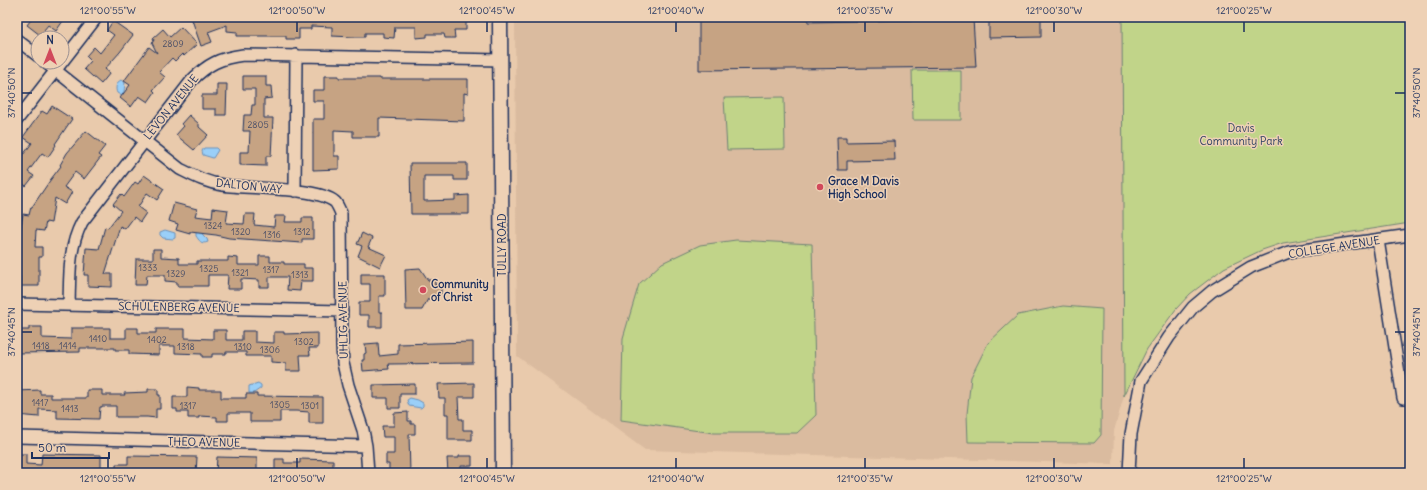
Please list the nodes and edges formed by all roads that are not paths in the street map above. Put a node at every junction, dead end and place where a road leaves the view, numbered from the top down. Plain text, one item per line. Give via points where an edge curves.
1 (97, 17) edge
2 (500, 17) edge
3 (17, 40) edge
4 (30, 50) edge
5 (70, 52) edge
6 (296, 55) junction
7 (501, 60) junction
8 (56, 70) joint
9 (17, 120) edge
10 (144, 141) junction
11 (295, 191) junction
12 (341, 212) joint
13 (1410, 235) edge
14 (1378, 240) junction
15 (17, 304) edge
16 (69, 305) junction
17 (342, 311) junction
18 (1410, 398) edge
19 (17, 437) edge
20 (366, 446) junction
21 (368, 473) edge
22 (504, 473) edge
23 (1129, 473) edge

1 - 5 street
2 - 7 main road, TULLY ROAD
3 - 4 street
6 - 7 street, LEVON AVENUE
6 - 10 street, LEVON AVENUE via 242,55 214,62 192,80
6 - 11 street
7 - 22 main road, TULLY ROAD
8 - 9 street
8 - 10 street, DALTON WAY
10 - 11 street, DALTON WAY via 196,178 223,185
10 - 16 street, LEVON AVENUE via 78,231 70,257
11 - 12 street, DALTON WAY via 324,196 335,202
12 - 17 street, UHLIG AVENUE
13 - 14 street, COLLEGE AVENUE
14 - 18 street via 1403,398
14 - 23 street, COLLEGE AVENUE via 1289,252 1251,267 1212,291 1193,307 1169,337 1141,381 1131,434
15 - 16 street, SCHULENBERG AVENUE
16 - 17 street, SCHULENBERG AVENUE
17 - 20 street, UHLIG AVENUE via 343,363
19 - 20 street, THEO AVENUE
20 - 21 street, UHLIG AVENUE

